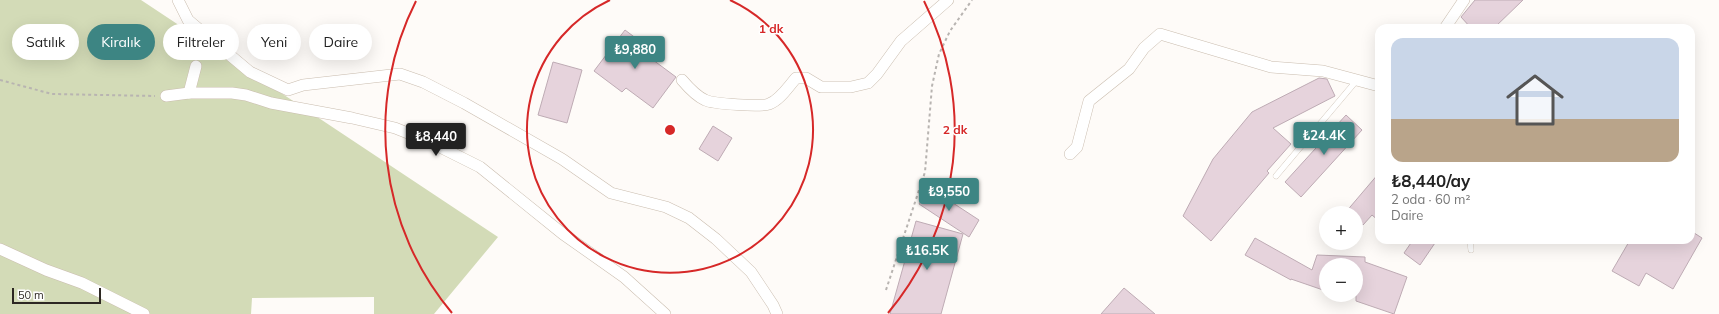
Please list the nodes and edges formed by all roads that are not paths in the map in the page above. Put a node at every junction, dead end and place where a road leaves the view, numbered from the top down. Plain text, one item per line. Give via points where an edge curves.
1 (178, 0) edge
2 (948, 0) edge
3 (1464, 0) edge
4 (1448, 24) edge
5 (196, 66) dead end
6 (682, 80) dead end
7 (1358, 80) junction
8 (1375, 85) edge
9 (189, 93) junction
10 (166, 96) road end
11 (1070, 154) dead end
12 (1276, 176) dead end
13 (1470, 244) edge
14 (1471, 250) dead end
15 (2, 254) edge
16 (144, 314) edge
17 (665, 314) edge
18 (777, 314) edge

1 - 18 street via 188,20 250,72 288,90 303,85 400,74 423,82 464,103 562,159 611,193 666,207 688,218 716,239 750,272
2 - 6 street via 901,41 868,83 851,87 821,87 806,78 796,78 769,105 724,104 705,100
3 - 4 street
5 - 9 street
7 - 8 street
7 - 11 street via 1323,71 1271,67 1160,34 1144,48 1129,69 1089,101 1077,147
7 - 12 lane
9 - 10 street
9 - 17 street via 232,93 352,118 395,128 454,153 480,167 563,234 624,277
13 - 14 lane
15 - 16 street via 82,283

